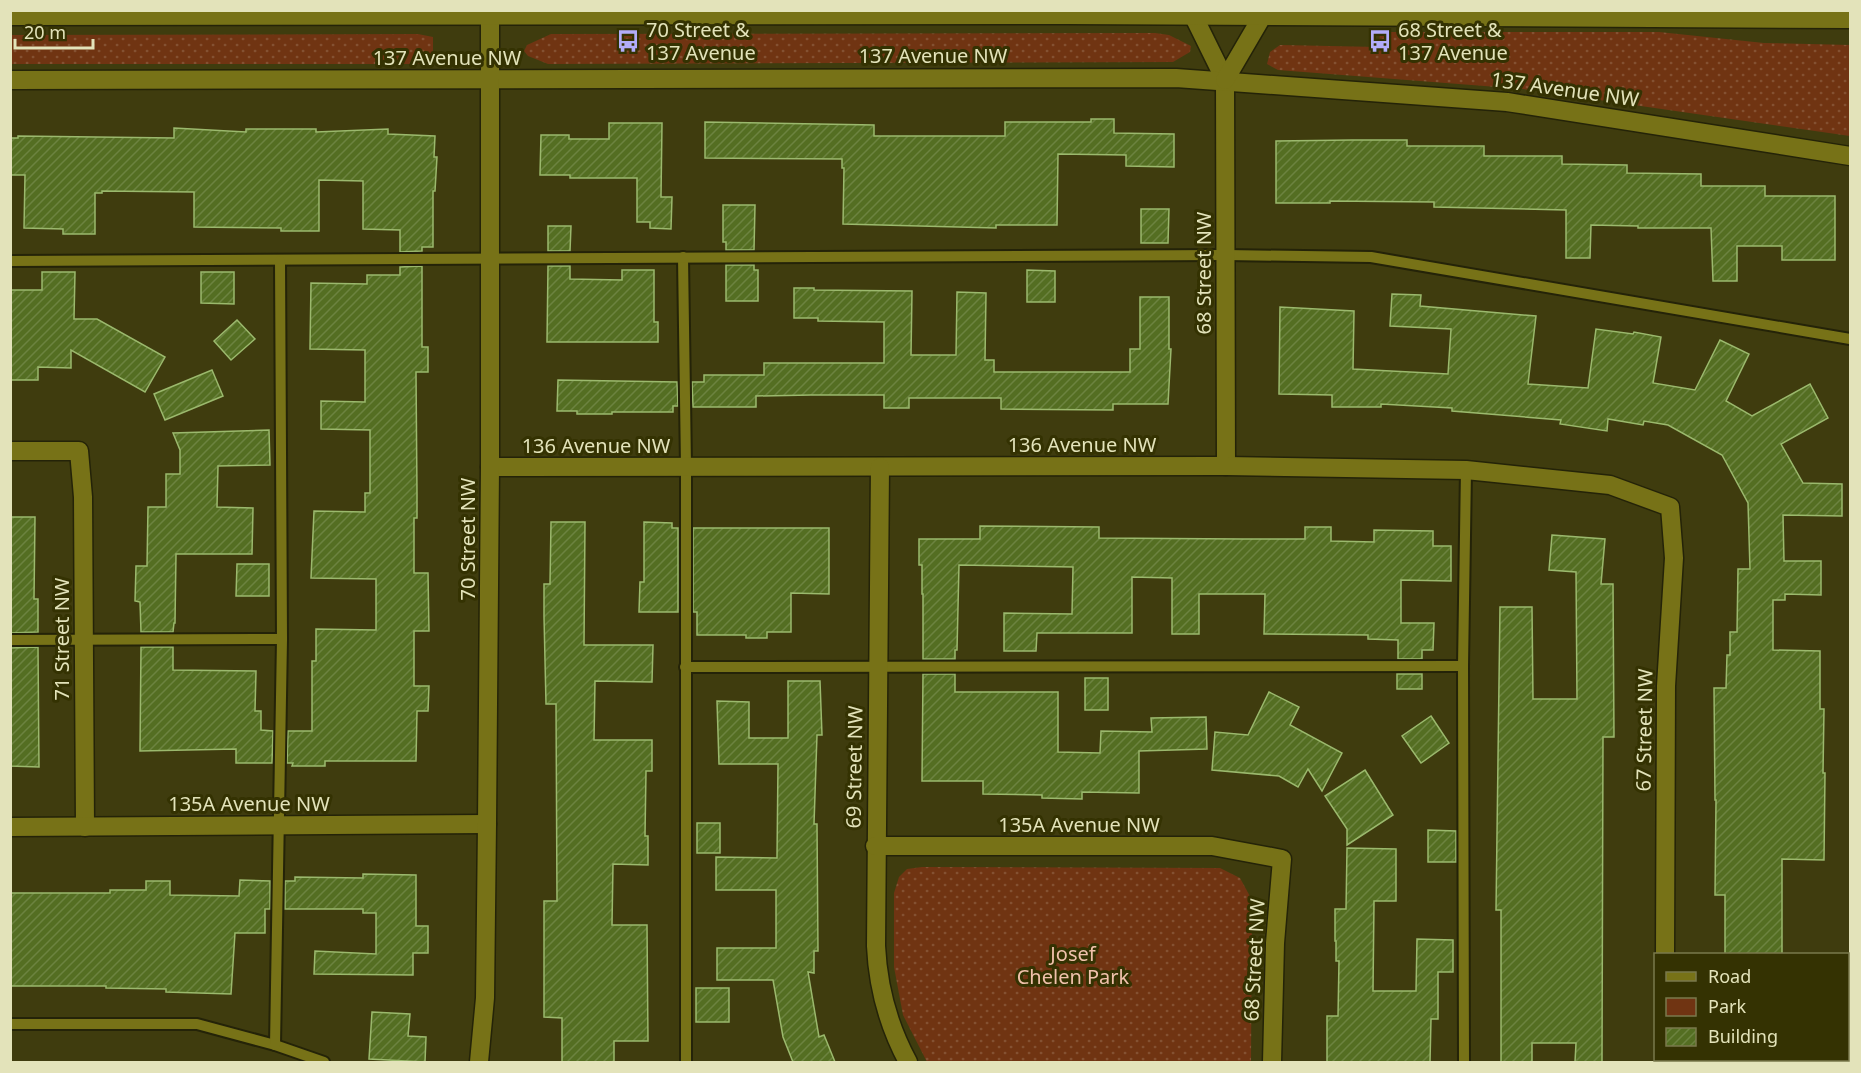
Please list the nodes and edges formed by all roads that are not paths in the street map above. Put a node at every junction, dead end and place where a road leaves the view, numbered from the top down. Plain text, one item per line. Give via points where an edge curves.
1 (1588, 10) edge
2 (1120, 13) edge
3 (490, 15) junction
4 (1193, 15) junction
5 (1263, 15) junction
6 (10, 16) edge
7 (1536, 18) junction
8 (1845, 21) edge
9 (490, 79) junction
10 (1225, 80) junction
11 (10, 81) edge
12 (1851, 156) edge
13 (1226, 255) junction
14 (683, 257) junction
15 (491, 259) junction
16 (10, 261) edge
17 (280, 261) junction
18 (1851, 339) edge
19 (10, 451) edge
20 (1226, 466) junction
21 (686, 467) junction
22 (880, 467) junction
23 (490, 468) junction
24 (1466, 470) junction
25 (1670, 507) joint
26 (282, 639) junction
27 (10, 640) edge
28 (82, 640) junction
29 (878, 666) junction
30 (1463, 666) junction
31 (685, 667) junction
32 (487, 824) junction
33 (280, 826) junction
34 (10, 827) edge
35 (85, 827) junction
36 (876, 846) junction
37 (1282, 859) joint
38 (1665, 953) edge
39 (10, 1024) edge
40 (275, 1045) junction
41 (324, 1062) edge
42 (479, 1062) edge
43 (686, 1062) edge
44 (908, 1062) edge
45 (1272, 1062) edge
46 (1464, 1062) edge

1 - 7 street
2 - 3 street, 137 Avenue NW
2 - 4 street, 137 Avenue NW
3 - 6 street, 137 Avenue NW
3 - 9 street, 70 Street NW
4 - 5 street, 137 Avenue NW
4 - 10 street, 68 Street NW
5 - 7 street, 137 Avenue NW
5 - 10 street
7 - 8 street, 137 Avenue NW
9 - 10 street, 137 Avenue NW
9 - 11 street, 137 Avenue NW
9 - 15 street, 70 Street NW
10 - 12 street, 137 Avenue NW via 1507,102
10 - 13 street, 68 Street NW
13 - 14 lane
13 - 18 lane via 1371,257
13 - 20 street, 68 Street NW
14 - 15 lane
14 - 21 lane
15 - 17 lane
15 - 23 street, 70 Street NW
16 - 17 lane
17 - 26 lane
19 - 28 street, 71 Street NW via 79,451 83,497
20 - 22 street, 136 Avenue NW
20 - 24 street, 136 Avenue NW
21 - 22 street, 136 Avenue NW
21 - 23 street, 136 Avenue NW
21 - 31 lane
22 - 29 street, 69 Street NW
23 - 32 street, 70 Street NW
24 - 25 street, 136 Avenue NW via 1610,485
24 - 30 lane
25 - 38 street, 67 Street NW via 1674,558 1666,686
26 - 28 lane
26 - 33 lane
27 - 28 lane
28 - 35 street, 71 Street NW
29 - 30 lane
29 - 31 lane
29 - 36 street, 69 Street NW
30 - 46 lane
31 - 43 lane
32 - 33 street, 135A Avenue NW
32 - 42 street, 70 Street NW via 485,998
33 - 35 street, 135A Avenue NW
33 - 40 lane
34 - 35 street, 135A Avenue NW
36 - 37 street, 135A Avenue NW via 1212,846
36 - 44 street, 69 Street NW via 877,970 888,1019
37 - 45 street, 68 Street NW
39 - 40 lane via 197,1024
40 - 41 lane

